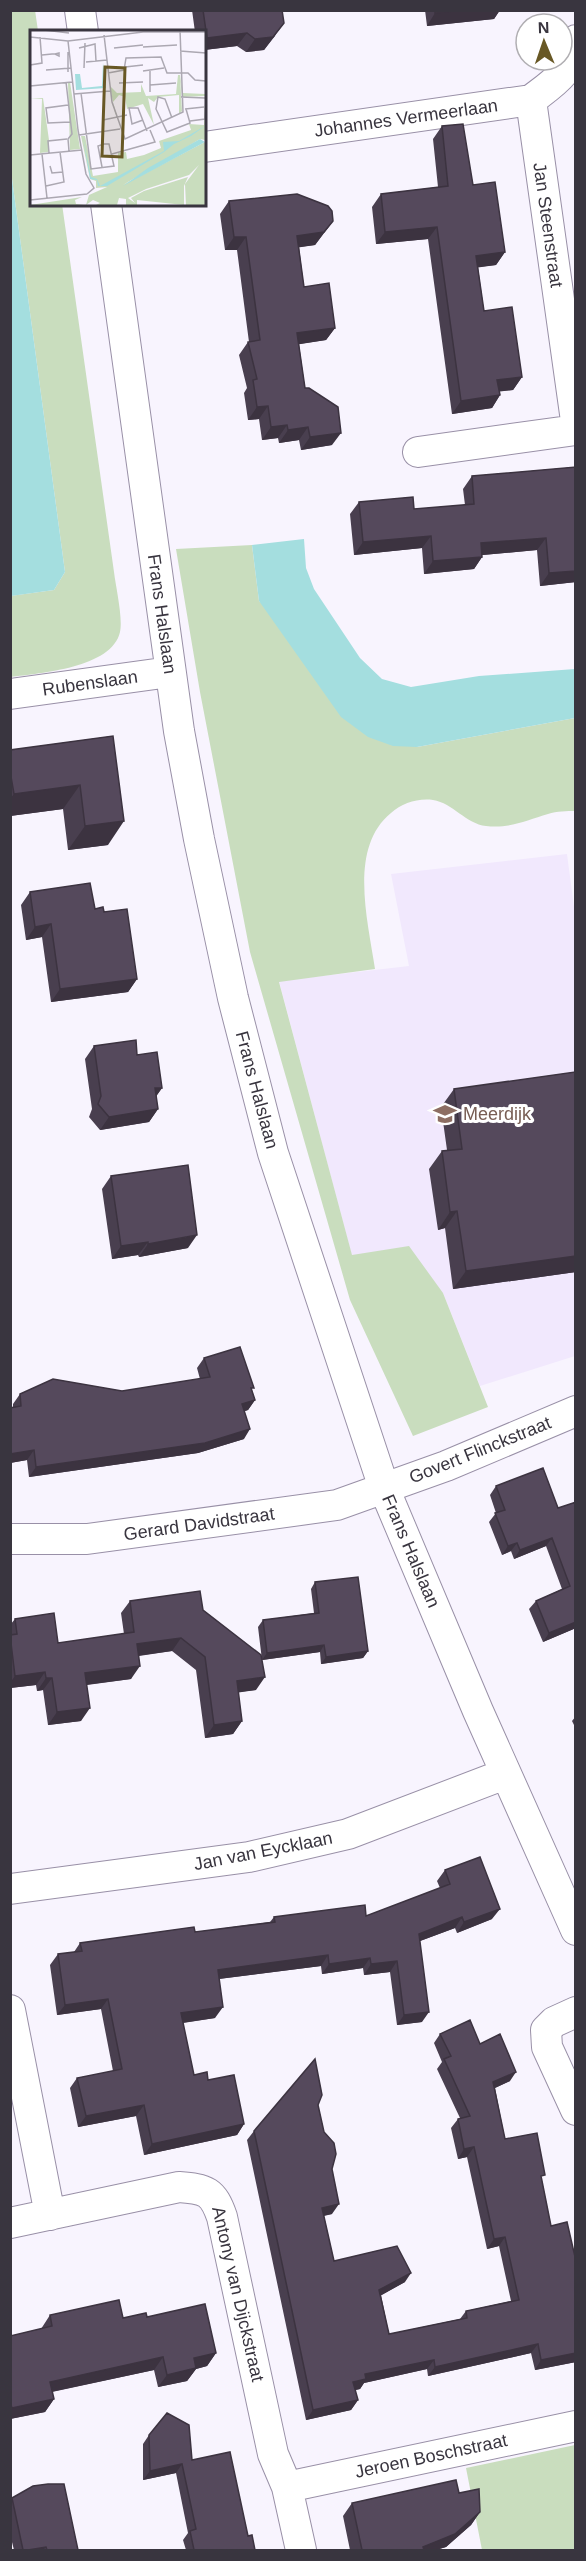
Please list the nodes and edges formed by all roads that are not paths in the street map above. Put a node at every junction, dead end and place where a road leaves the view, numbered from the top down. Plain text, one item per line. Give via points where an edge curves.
1 (80, 10) edge
2 (82, 30) edge
3 (576, 40) edge
4 (531, 100) junction
5 (206, 147) edge
6 (106, 206) edge
7 (576, 421) edge
8 (576, 430) edge
9 (418, 453) dead end
10 (170, 672) junction
11 (10, 694) edge
12 (576, 1410) edge
13 (384, 1488) junction
14 (10, 1539) edge
15 (506, 1774) junction
16 (10, 1889) edge
17 (576, 1930) edge
18 (10, 2010) edge
19 (576, 2012) edge
20 (576, 2110) edge
21 (50, 2215) junction
22 (10, 2223) edge
23 (576, 2426) edge
24 (287, 2487) junction
25 (301, 2550) edge

1 - 2 street
3 - 4 street, Johannes Vermeerlaan via 573,58 560,79
4 - 5 street, Johannes Vermeerlaan
4 - 7 street, Jan Steenstraat
6 - 10 street, Frans Halslaan
8 - 9 street
10 - 11 street, Rubenslaan
10 - 13 street, Frans Halslaan via 201,850 233,998 273,1153
12 - 13 street, Govert Flinckstraat via 447,1466
13 - 14 street, Gerard Davidstraat via 337,1505 87,1539
13 - 15 street, Frans Halslaan
15 - 16 street, Jan van Eycklaan via 348,1834 260,1854
15 - 17 street, Frans Halslaan
18 - 21 street
19 - 20 street via 554,2022 546,2031 547,2047
21 - 22 street, Antony van Dijckstraat
21 - 24 street, Antony van Dijckstraat via 179,2187 199,2188 215,2197 273,2454
23 - 24 street, Jeroen Boschstraat
24 - 25 street

